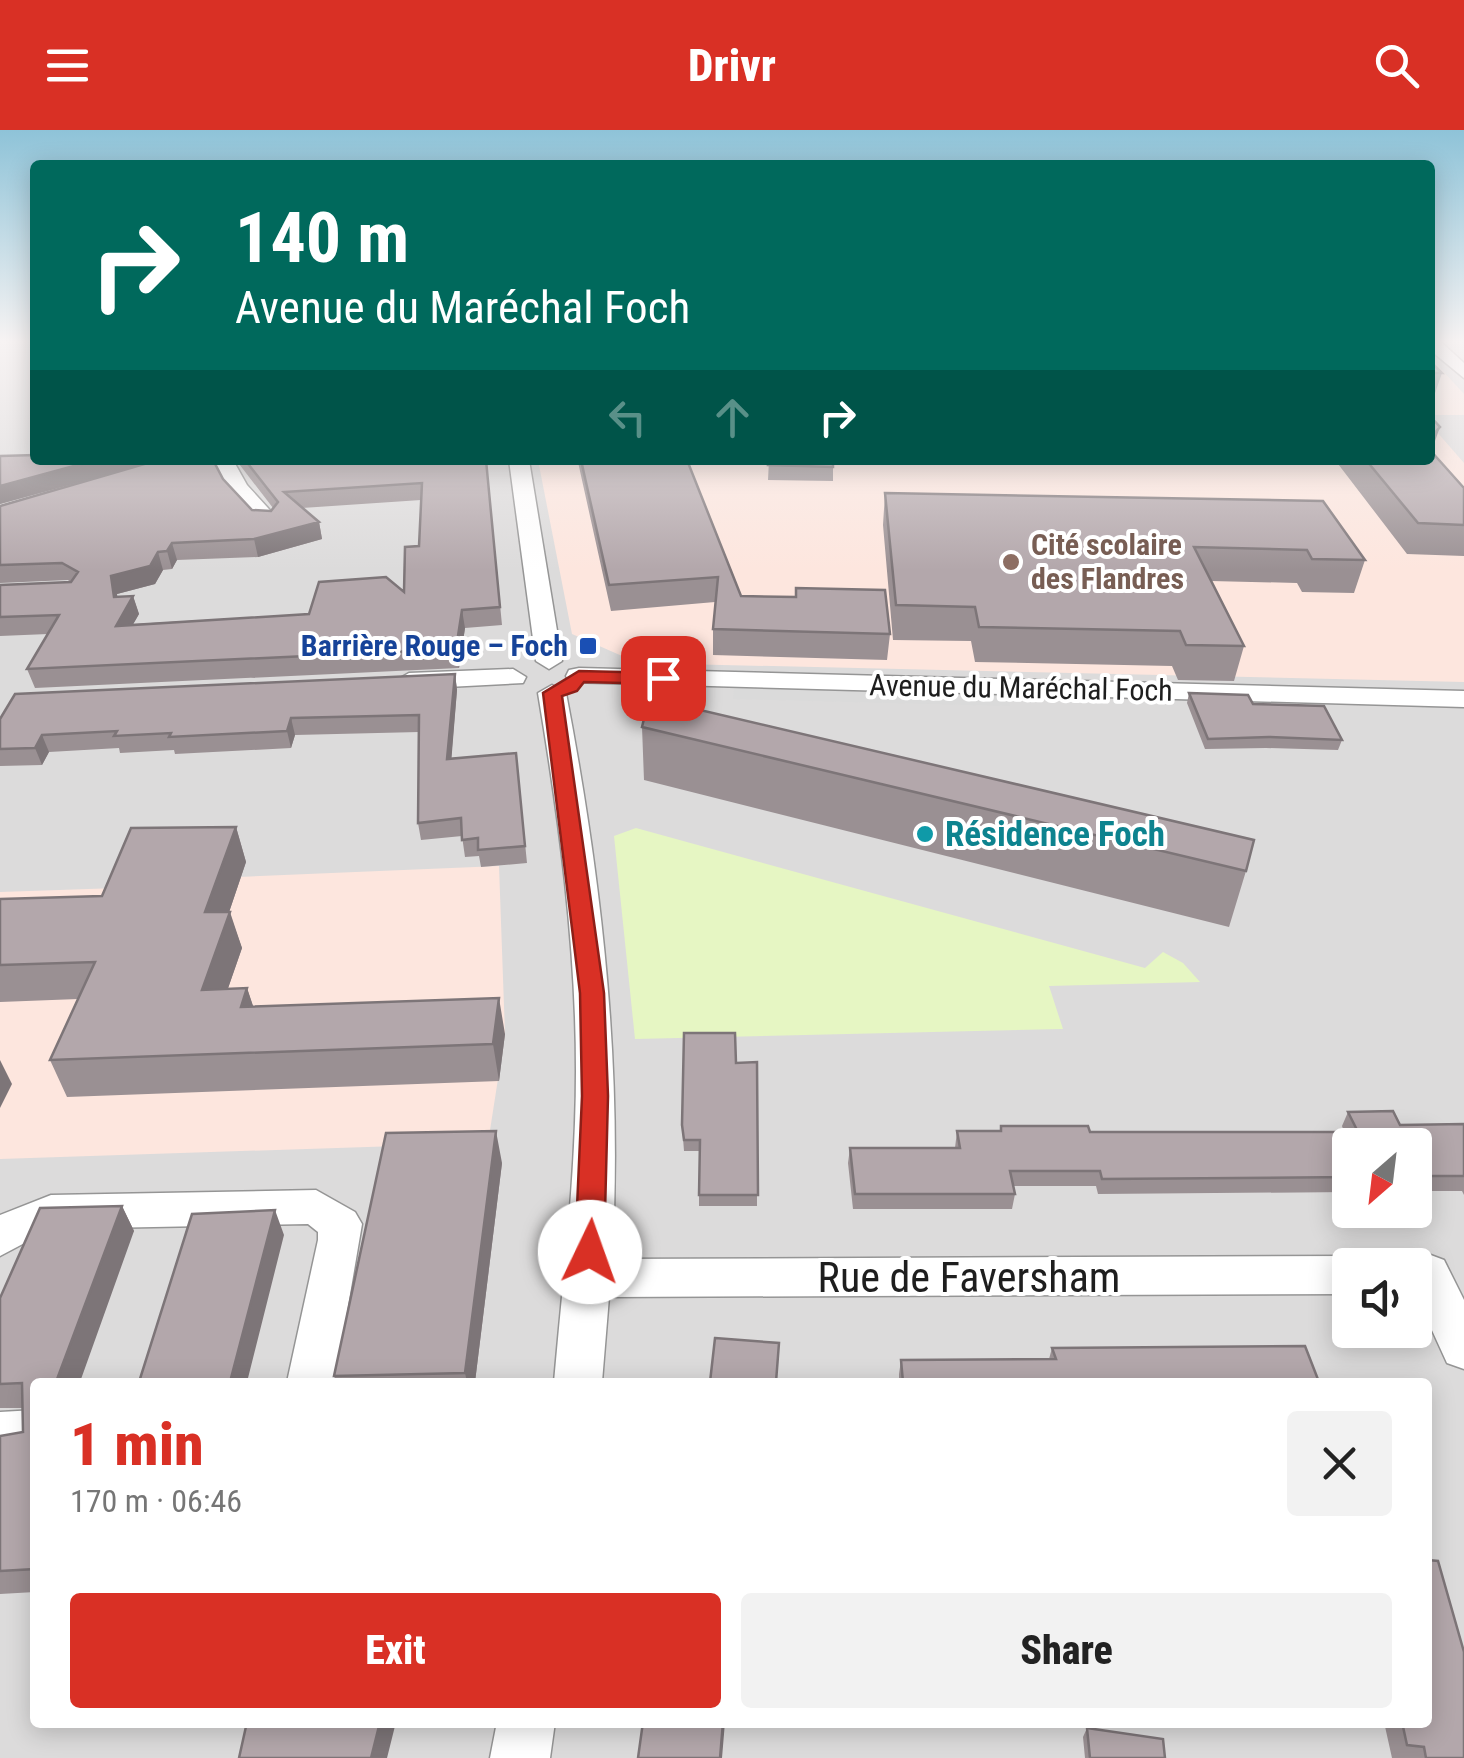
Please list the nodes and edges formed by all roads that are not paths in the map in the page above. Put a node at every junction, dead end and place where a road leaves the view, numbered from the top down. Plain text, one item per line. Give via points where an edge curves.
1 (226, 465) edge
2 (520, 465) edge
3 (267, 519) edge
4 (560, 677) junction
5 (388, 682) edge
6 (1464, 699) edge
7 (0, 1238) edge
8 (1436, 1273) edge
9 (1332, 1276) edge
10 (588, 1278) junction
11 (1464, 1348) edge
12 (311, 1378) edge
13 (578, 1378) edge
14 (30, 1433) edge
15 (0, 1434) edge
16 (525, 1728) edge
17 (520, 1758) edge

1 - 3 street
2 - 4 street
4 - 5 street via 524,666 513,677
4 - 6 street, Avenue du Maréchal Foch
4 - 10 street via 593,1009
7 - 12 street via 51,1212 316,1207 340,1224 340,1240
8 - 11 street
9 - 10 street, Rue de Faversham
10 - 13 street
14 - 15 street
16 - 17 street

